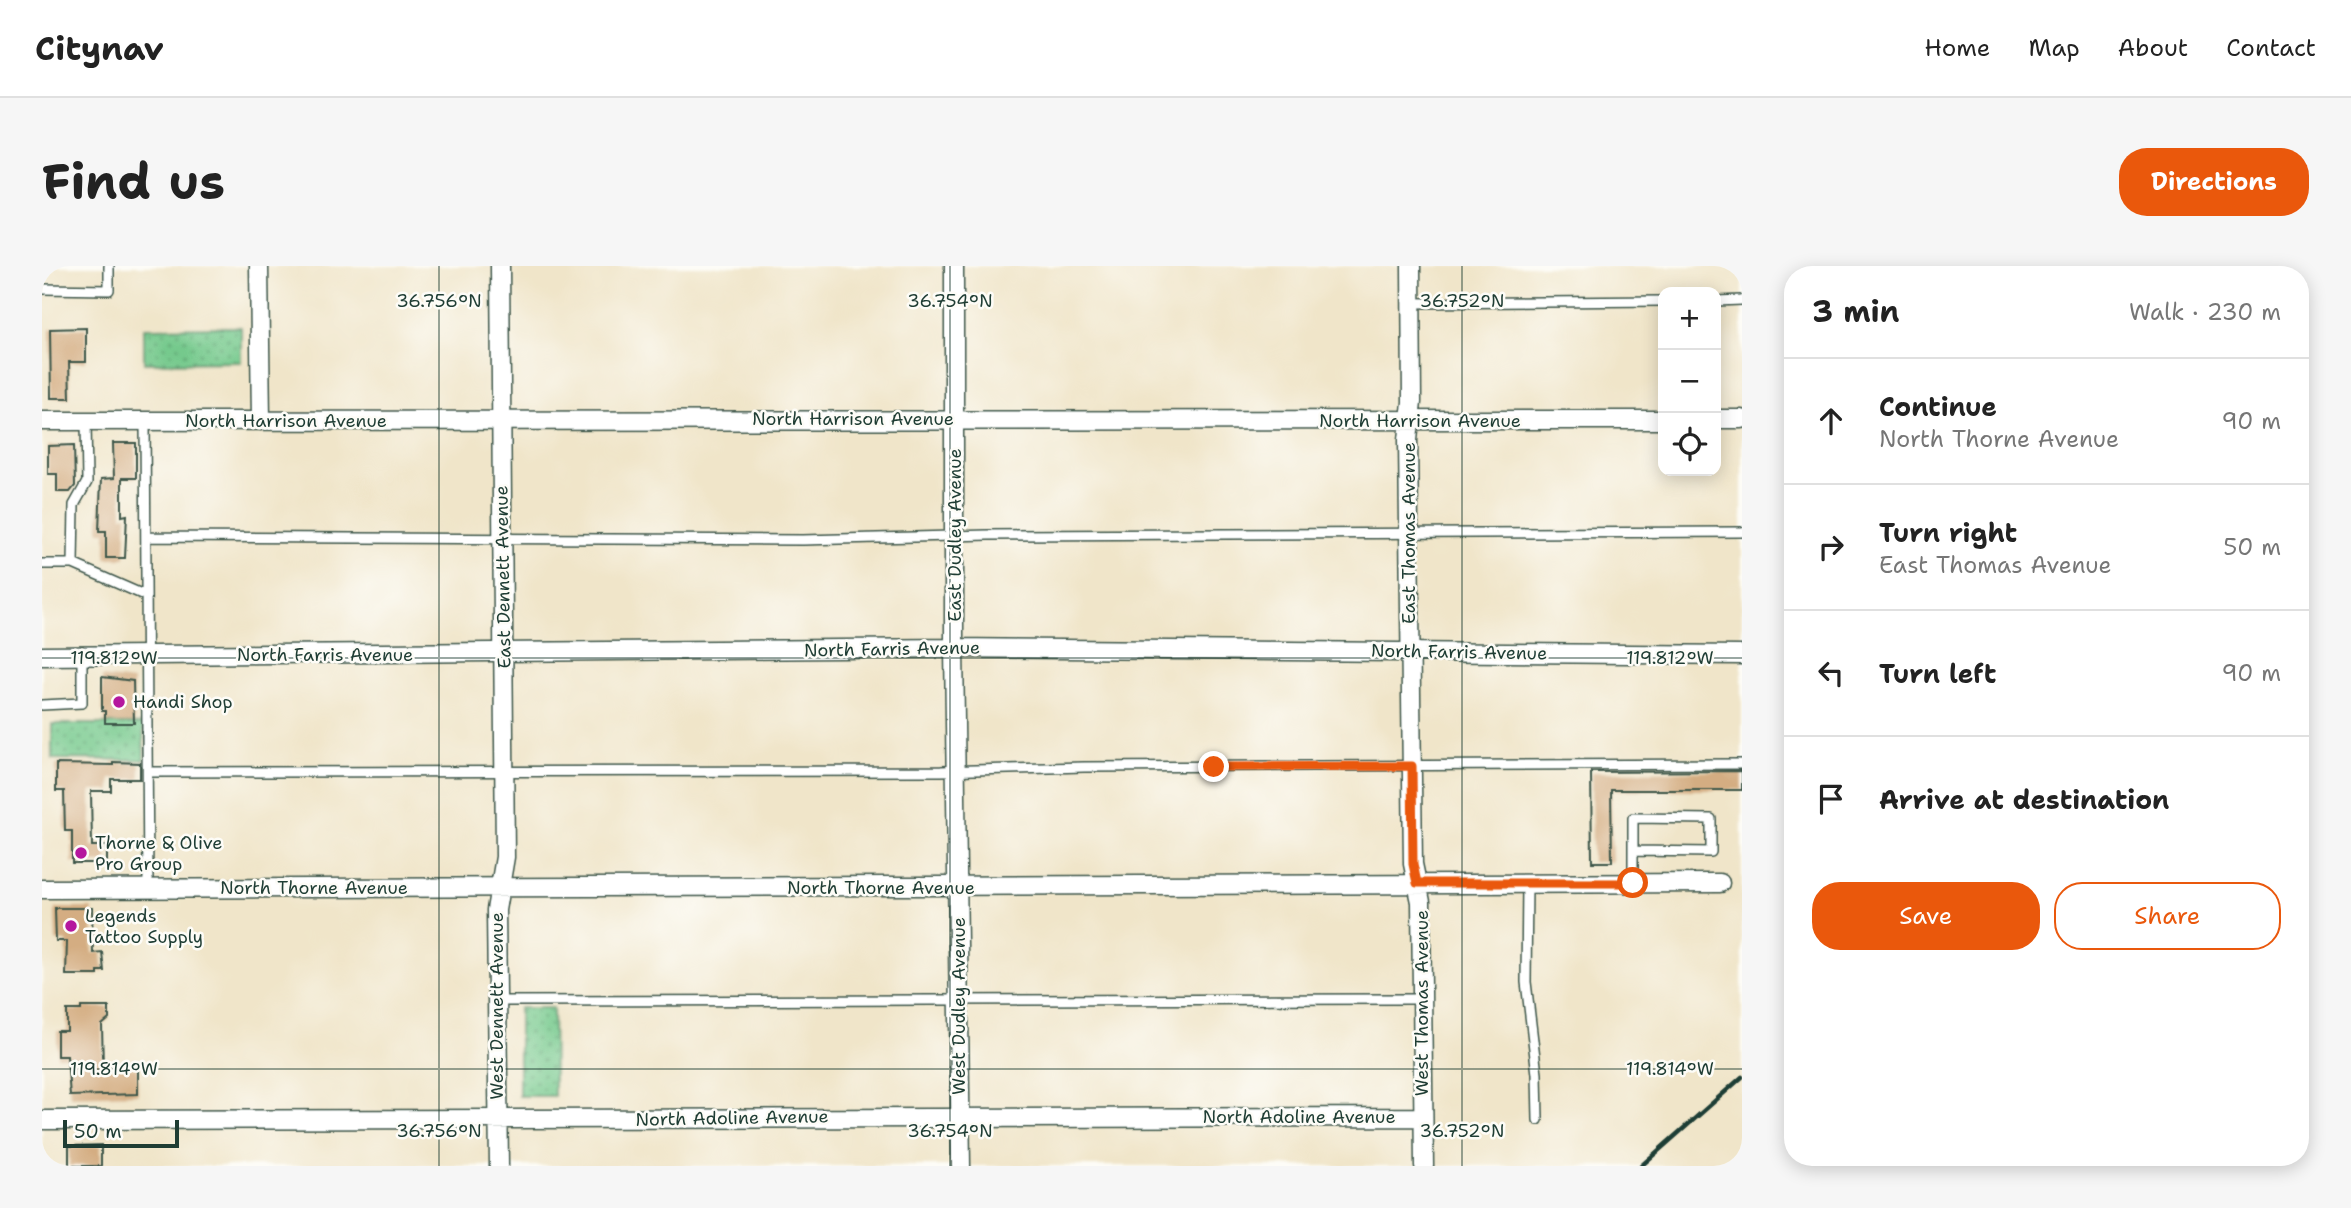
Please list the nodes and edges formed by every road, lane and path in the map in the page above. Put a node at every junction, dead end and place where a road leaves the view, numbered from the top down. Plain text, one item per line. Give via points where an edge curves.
1 (109, 266) edge
2 (259, 266) edge
3 (500, 266) edge
4 (954, 266) edge
5 (1411, 266) edge
6 (42, 289) edge
7 (1721, 300) edge
8 (1742, 300) edge
9 (1658, 301) edge
10 (1411, 303) junction
11 (956, 418) junction
12 (1721, 419) edge
13 (1742, 419) edge
14 (1658, 420) edge
15 (42, 421) edge
16 (86, 421) junction
17 (145, 421) junction
18 (261, 421) junction
19 (501, 421) junction
20 (1410, 421) junction
21 (1742, 532) edge
22 (1409, 534) junction
23 (955, 536) junction
24 (146, 537) junction
25 (502, 538) junction
26 (42, 564) edge
27 (73, 564) junction
28 (146, 596) junction
29 (954, 648) junction
30 (1410, 652) junction
31 (503, 653) junction
32 (1742, 654) edge
33 (42, 656) edge
34 (82, 656) junction
35 (147, 656) junction
36 (42, 705) edge
37 (1742, 764) edge
38 (1412, 766) junction
39 (957, 769) junction
40 (504, 771) junction
41 (148, 772) junction
42 (1633, 851) junction
43 (1417, 883) junction
44 (1633, 883) junction
45 (1720, 883) dead end
46 (1527, 884) junction
47 (148, 888) junction
48 (500, 888) junction
49 (959, 888) junction
50 (42, 889) edge
51 (1421, 999) junction
52 (959, 1000) junction
53 (497, 1001) junction
54 (959, 1116) junction
55 (1423, 1117) junction
56 (42, 1120) edge
57 (498, 1120) junction
58 (1538, 1120) dead end
59 (499, 1166) edge
60 (961, 1166) edge
61 (1424, 1166) edge

1 - 6 lane via 109,290
2 - 18 street
3 - 19 street, East Dennett Avenue
4 - 11 street, East Dudley Avenue
5 - 10 street, East Thomas Avenue
7 - 8 lane
9 - 10 lane
10 - 20 street, East Thomas Avenue
11 - 19 street, North Harrison Avenue
11 - 20 street, North Harrison Avenue
11 - 23 street, East Dudley Avenue
12 - 13 street
14 - 20 street, North Harrison Avenue
15 - 16 street, North Harrison Avenue
16 - 17 street, North Harrison Avenue
16 - 27 lane via 87,482 74,505
17 - 18 street, North Harrison Avenue
17 - 24 lane
18 - 19 street, North Harrison Avenue
19 - 25 street, East Dennett Avenue
20 - 22 street, East Thomas Avenue
21 - 22 lane
22 - 23 lane
22 - 30 street, East Thomas Avenue
23 - 25 lane
23 - 29 street, East Dudley Avenue
24 - 25 lane
24 - 28 lane
25 - 31 street, East Dennett Avenue
26 - 27 lane
27 - 28 lane
28 - 35 lane
29 - 30 street, North Farris Avenue
29 - 31 street, North Farris Avenue
29 - 39 street, East Dudley Avenue
30 - 32 street, North Farris Avenue
30 - 38 street, East Thomas Avenue
31 - 35 street, North Farris Avenue
31 - 40 street, East Dennett Avenue
33 - 34 street, North Farris Avenue
34 - 35 street, North Farris Avenue
34 - 36 lane via 82,703
35 - 41 lane
37 - 38 lane
38 - 39 lane
38 - 43 street, East Thomas Avenue
39 - 40 lane
39 - 49 street, East Dudley Avenue
40 - 41 lane
40 - 48 street, East Dennett Avenue via 505,857
41 - 47 lane
42 - 42 lane via 1633,818 1711,819 1711,852
42 - 44 lane
43 - 46 street, North Thorne Avenue
43 - 49 street, North Thorne Avenue
43 - 51 street, West Thomas Avenue
44 - 45 street, North Thorne Avenue
44 - 46 street, North Thorne Avenue
46 - 58 lane via 1526,982
47 - 48 street, North Thorne Avenue
47 - 50 street, North Thorne Avenue
48 - 49 street, North Thorne Avenue
48 - 53 street, West Dennett Avenue
49 - 52 street, West Dudley Avenue
51 - 52 lane
51 - 55 street, West Thomas Avenue
52 - 53 lane
52 - 54 street, West Dudley Avenue
53 - 57 street, West Dennett Avenue
54 - 55 street, North Adoline Avenue
54 - 57 street, North Adoline Avenue
54 - 60 street, West Dudley Avenue
55 - 61 street, West Thomas Avenue
56 - 57 street, North Adoline Avenue
57 - 59 street, West Dennett Avenue

